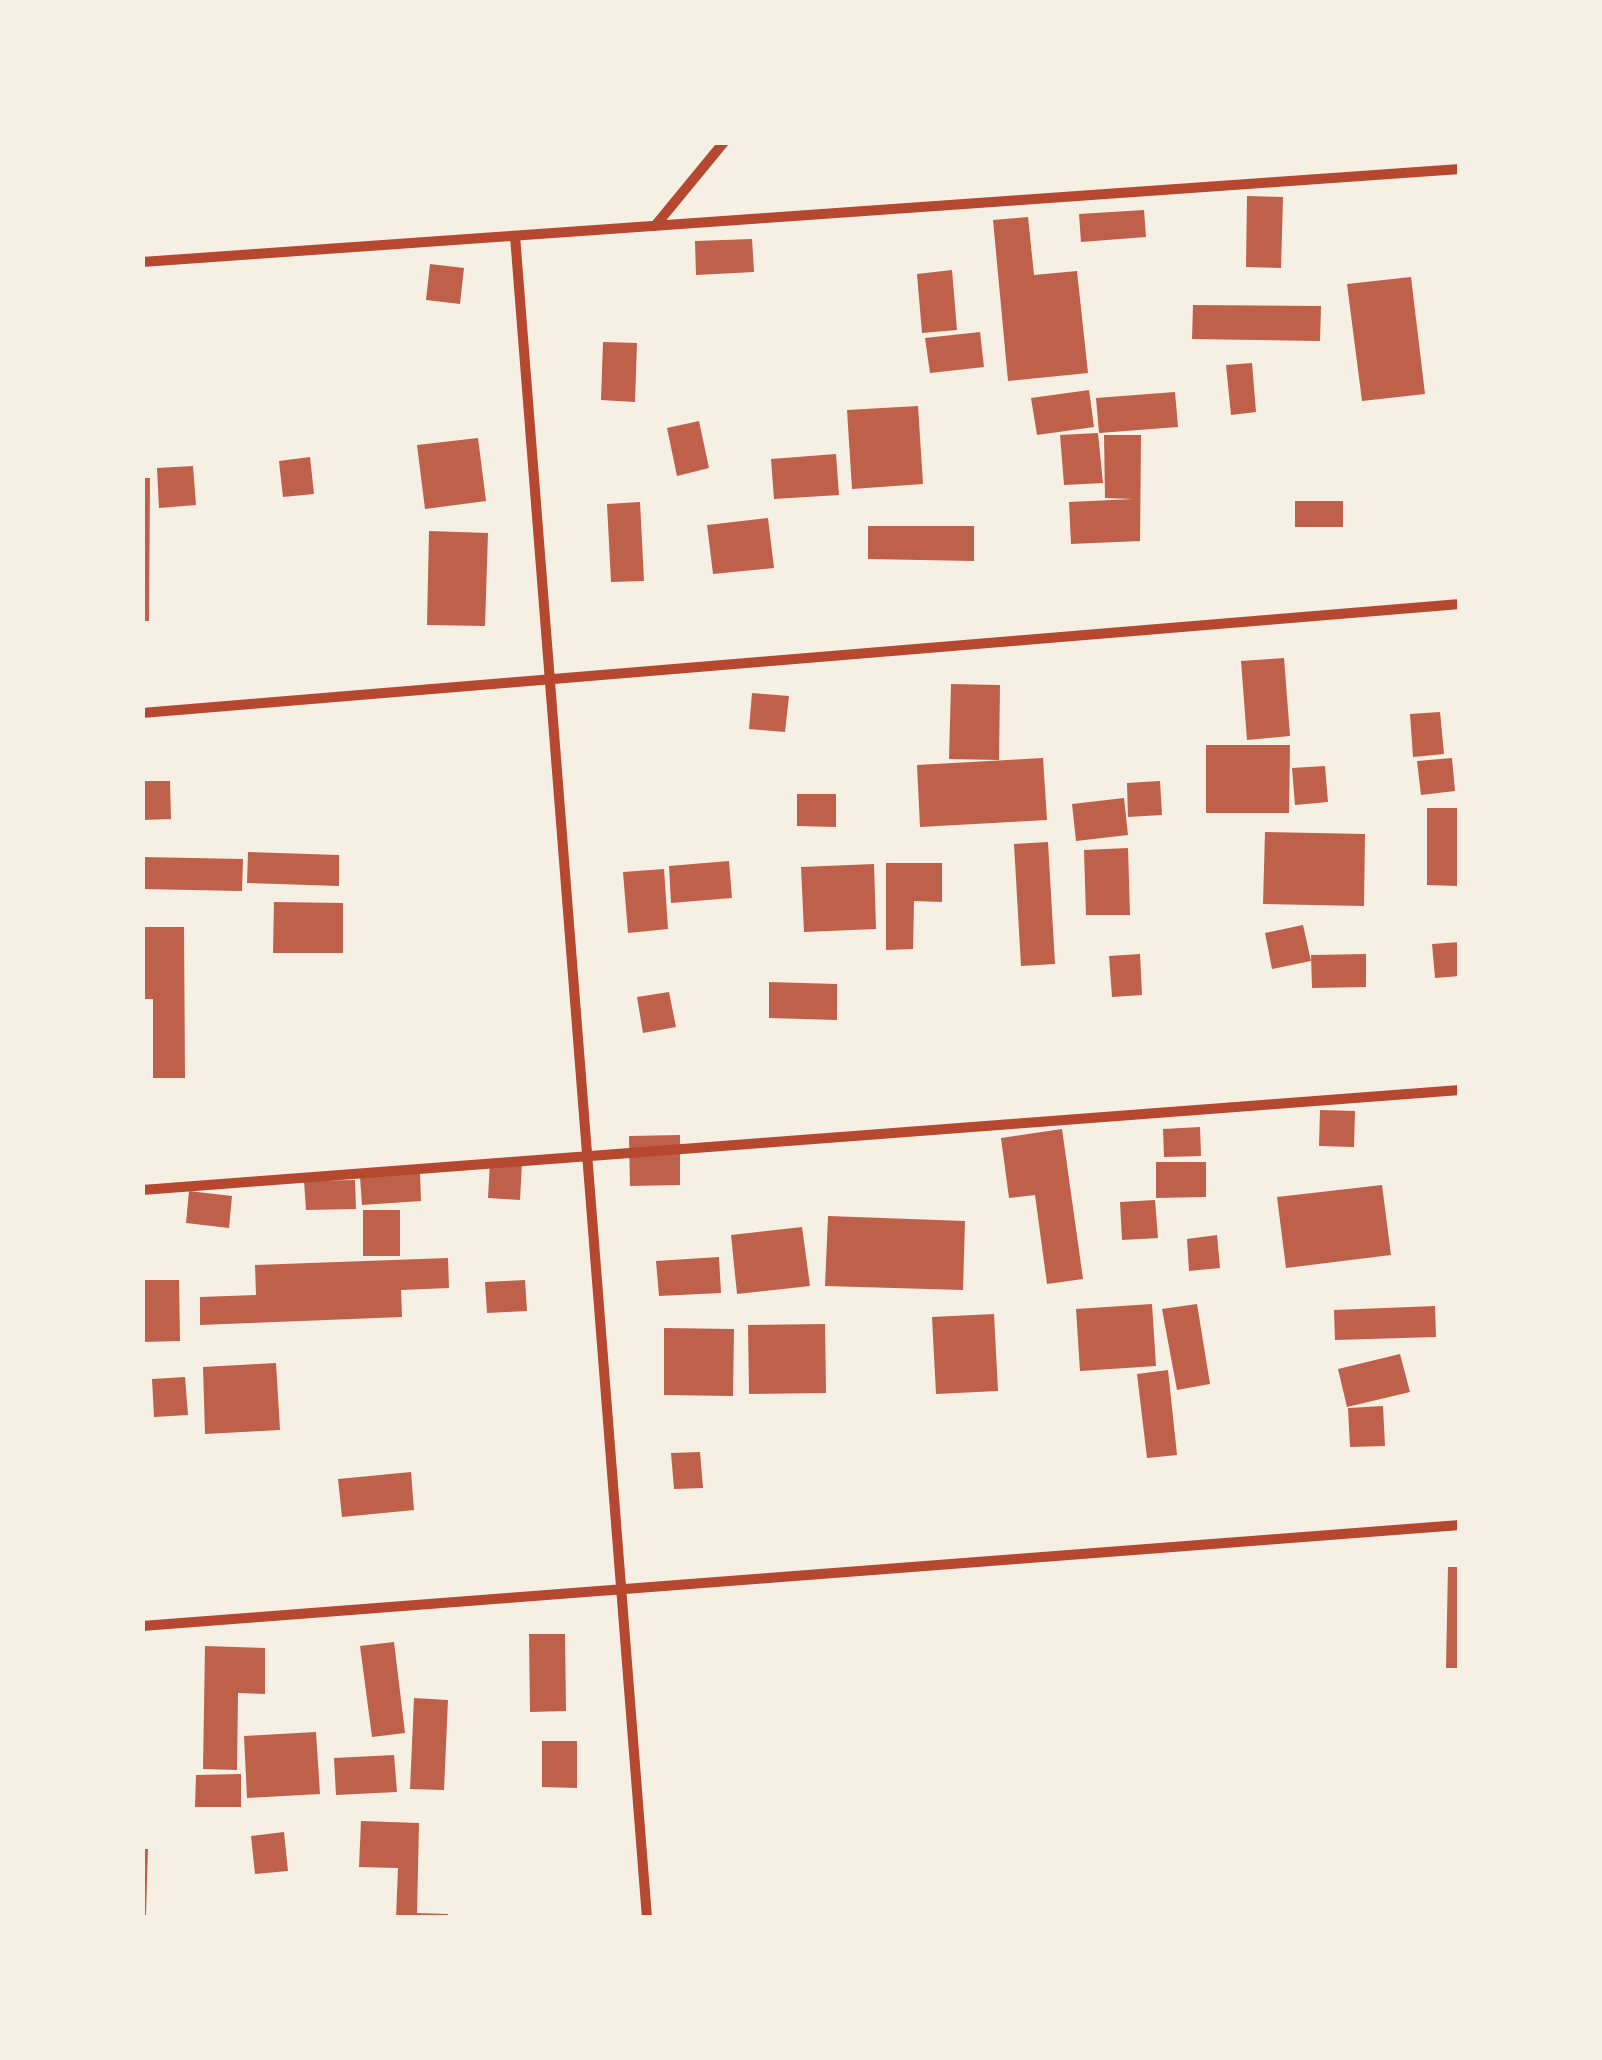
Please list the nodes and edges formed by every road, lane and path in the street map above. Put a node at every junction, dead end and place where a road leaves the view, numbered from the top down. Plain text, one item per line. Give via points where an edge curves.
1 (724, 142) edge
2 (1460, 169) edge
3 (654, 226) junction
4 (515, 236) junction
5 (142, 262) edge
6 (1460, 604) edge
7 (550, 679) junction
8 (142, 713) edge
9 (1460, 1090) edge
10 (587, 1156) junction
11 (142, 1190) edge
12 (1460, 1525) edge
13 (621, 1589) junction
14 (142, 1626) edge
15 (646, 1918) edge

1 - 3 street
2 - 3 street
3 - 4 street
4 - 5 street
4 - 7 street
6 - 7 street
7 - 8 street
7 - 10 street
9 - 10 street
10 - 11 street
10 - 13 street
12 - 13 street
13 - 14 street
13 - 15 street

